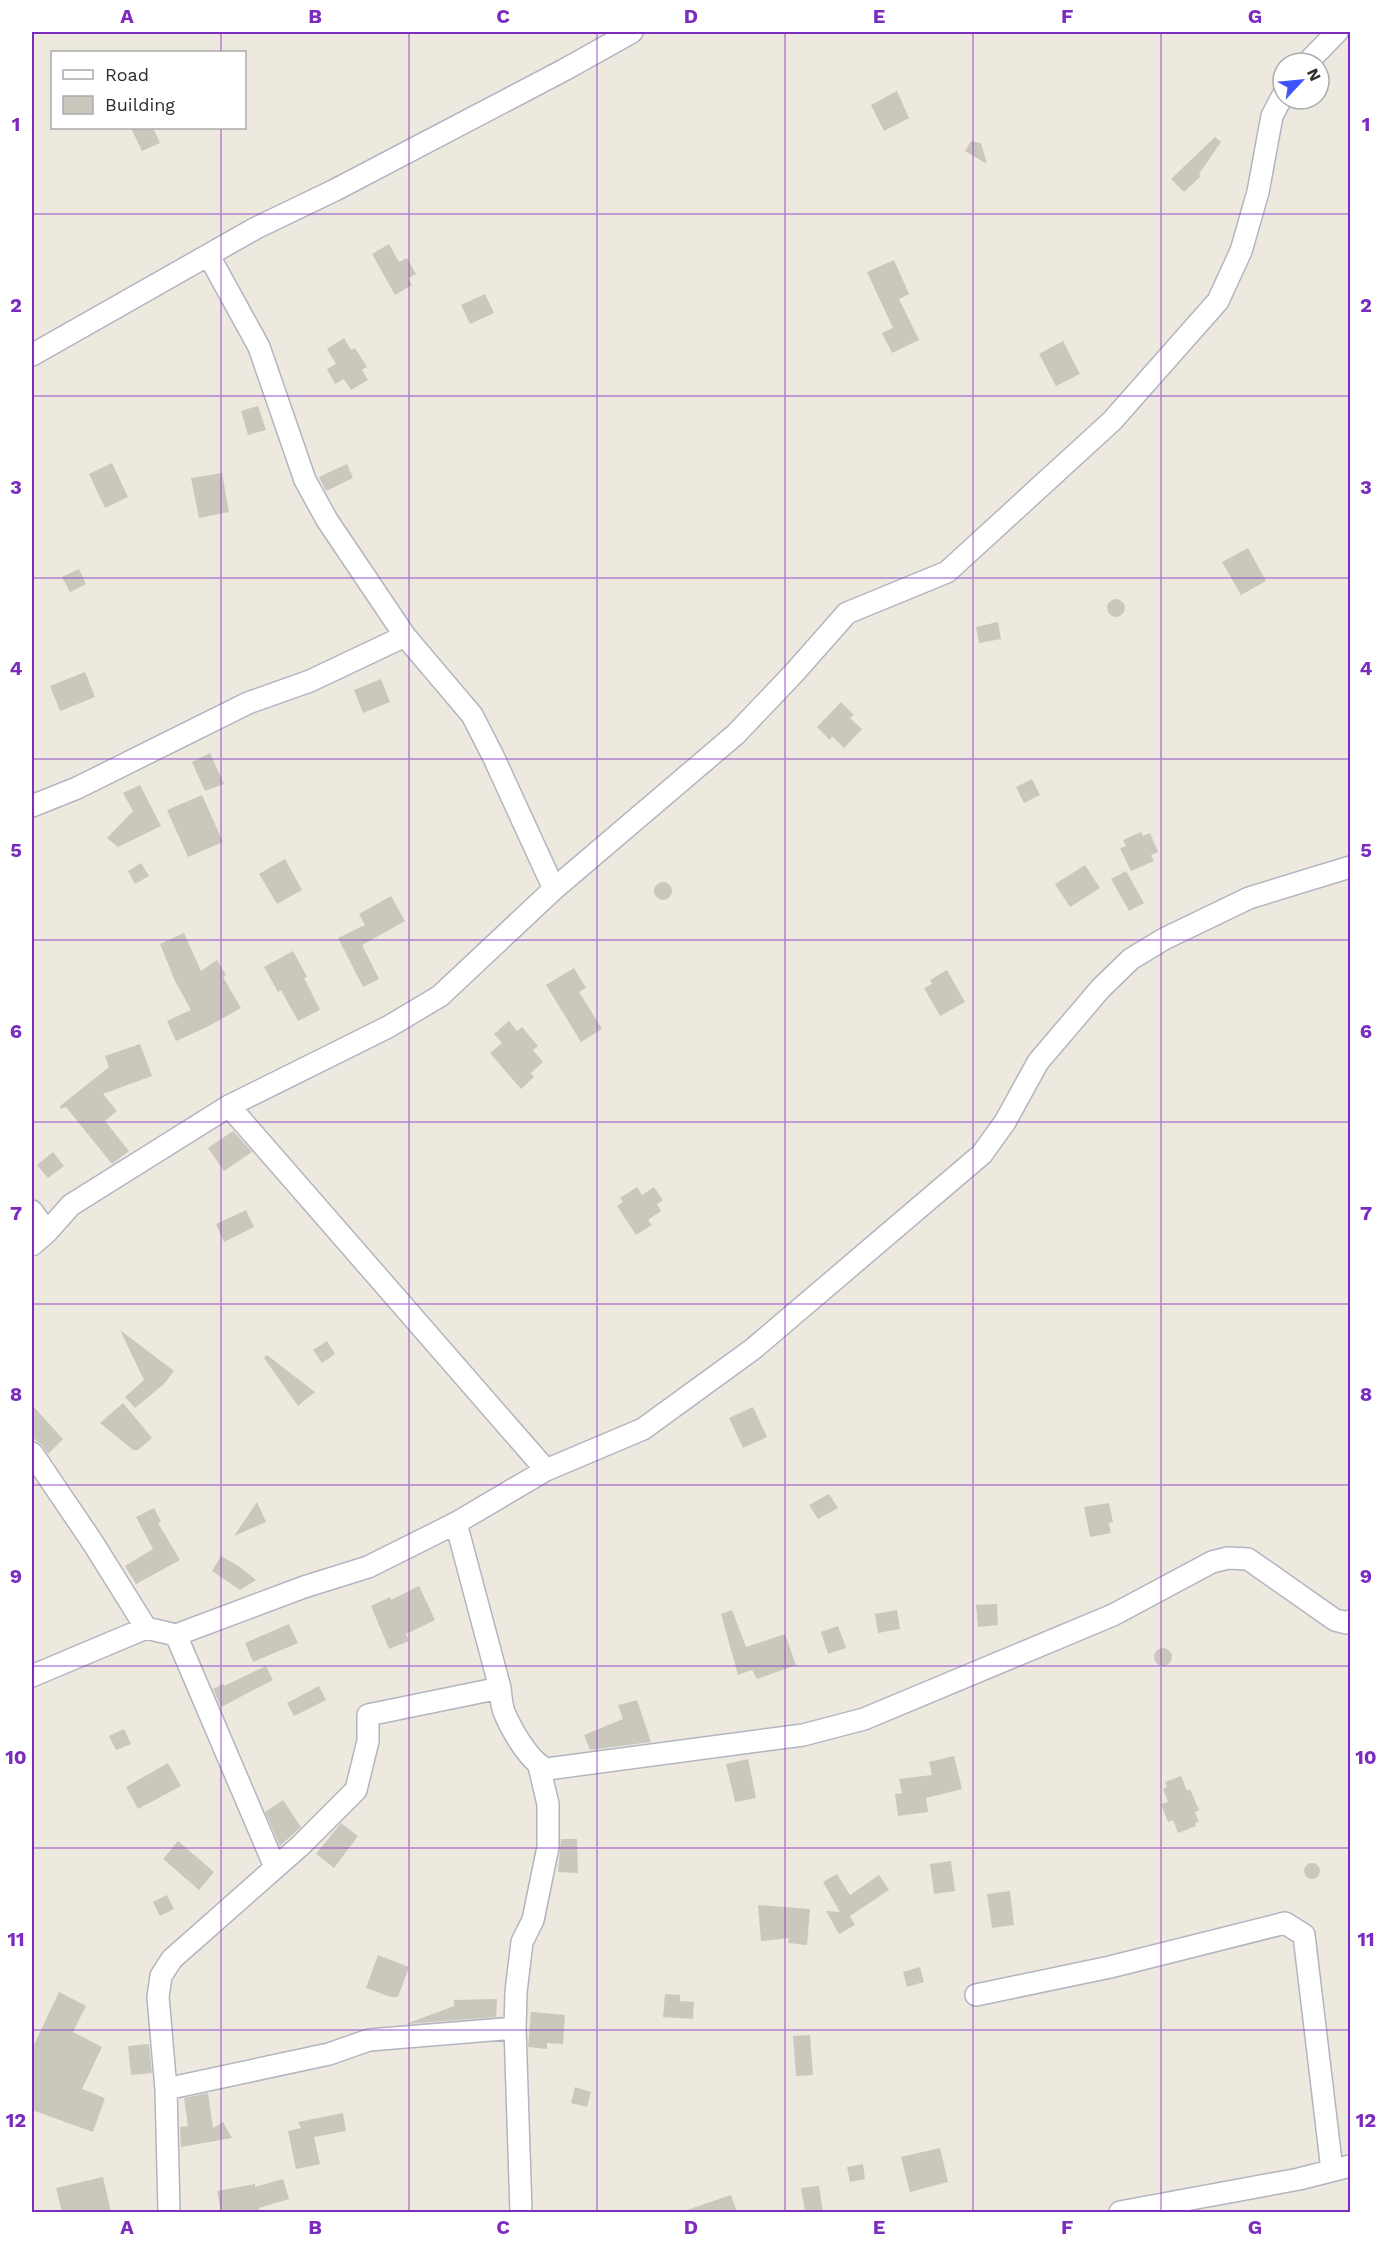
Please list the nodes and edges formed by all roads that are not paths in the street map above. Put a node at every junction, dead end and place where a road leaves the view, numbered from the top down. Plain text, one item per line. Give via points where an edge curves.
1 (632, 32) edge
2 (1337, 32) edge
3 (1319, 51) edge
4 (1275, 111) edge
5 (209, 256) junction
6 (32, 355) edge
7 (405, 636) junction
8 (32, 806) edge
9 (1350, 867) edge
10 (554, 889) junction
11 (229, 1106) junction
12 (32, 1211) edge
13 (39, 1238) edge
14 (32, 1453) edge
15 (546, 1470) junction
16 (456, 1523) junction
17 (1350, 1621) edge
18 (146, 1628) junction
19 (176, 1635) junction
20 (32, 1676) edge
21 (500, 1688) junction
22 (539, 1766) junction
23 (275, 1867) junction
24 (976, 1995) dead end
25 (515, 2028) junction
26 (166, 2090) junction
27 (1341, 2168) edge
28 (169, 2212) edge
29 (521, 2212) edge
30 (1120, 2212) edge

1 - 5 street
2 - 3 street
4 - 10 street via 1241,251 1218,301 1112,421 947,572 847,613 736,734
5 - 6 street
5 - 7 street via 259,347 305,480 327,520
7 - 8 street via 319,677 248,703 77,788
7 - 10 street via 472,715
9 - 15 street via 1249,898 1131,959 1038,1062 1005,1122 982,1154 753,1349 643,1430
10 - 11 street via 440,996 370,1037
11 - 13 street via 71,1205
11 - 15 street
12 - 13 street
14 - 18 street
15 - 16 street
16 - 19 street via 368,1567
16 - 21 street
17 - 22 street via 1327,1614 1248,1559 1228,1558 1212,1562 1113,1615 864,1719 803,1735 555,1770
18 - 19 street
18 - 20 street
19 - 23 street
21 - 22 street via 503,1709
21 - 23 street via 368,1715 368,1741 356,1790
22 - 25 street via 548,1804 548,1847 533,1920 522,1942
23 - 26 street via 172,1959 161,1976 158,1997
24 - 27 street via 1110,1967 1285,1923 1304,1935
25 - 26 street via 369,2040 329,2054
25 - 29 street
26 - 28 street
27 - 30 street

